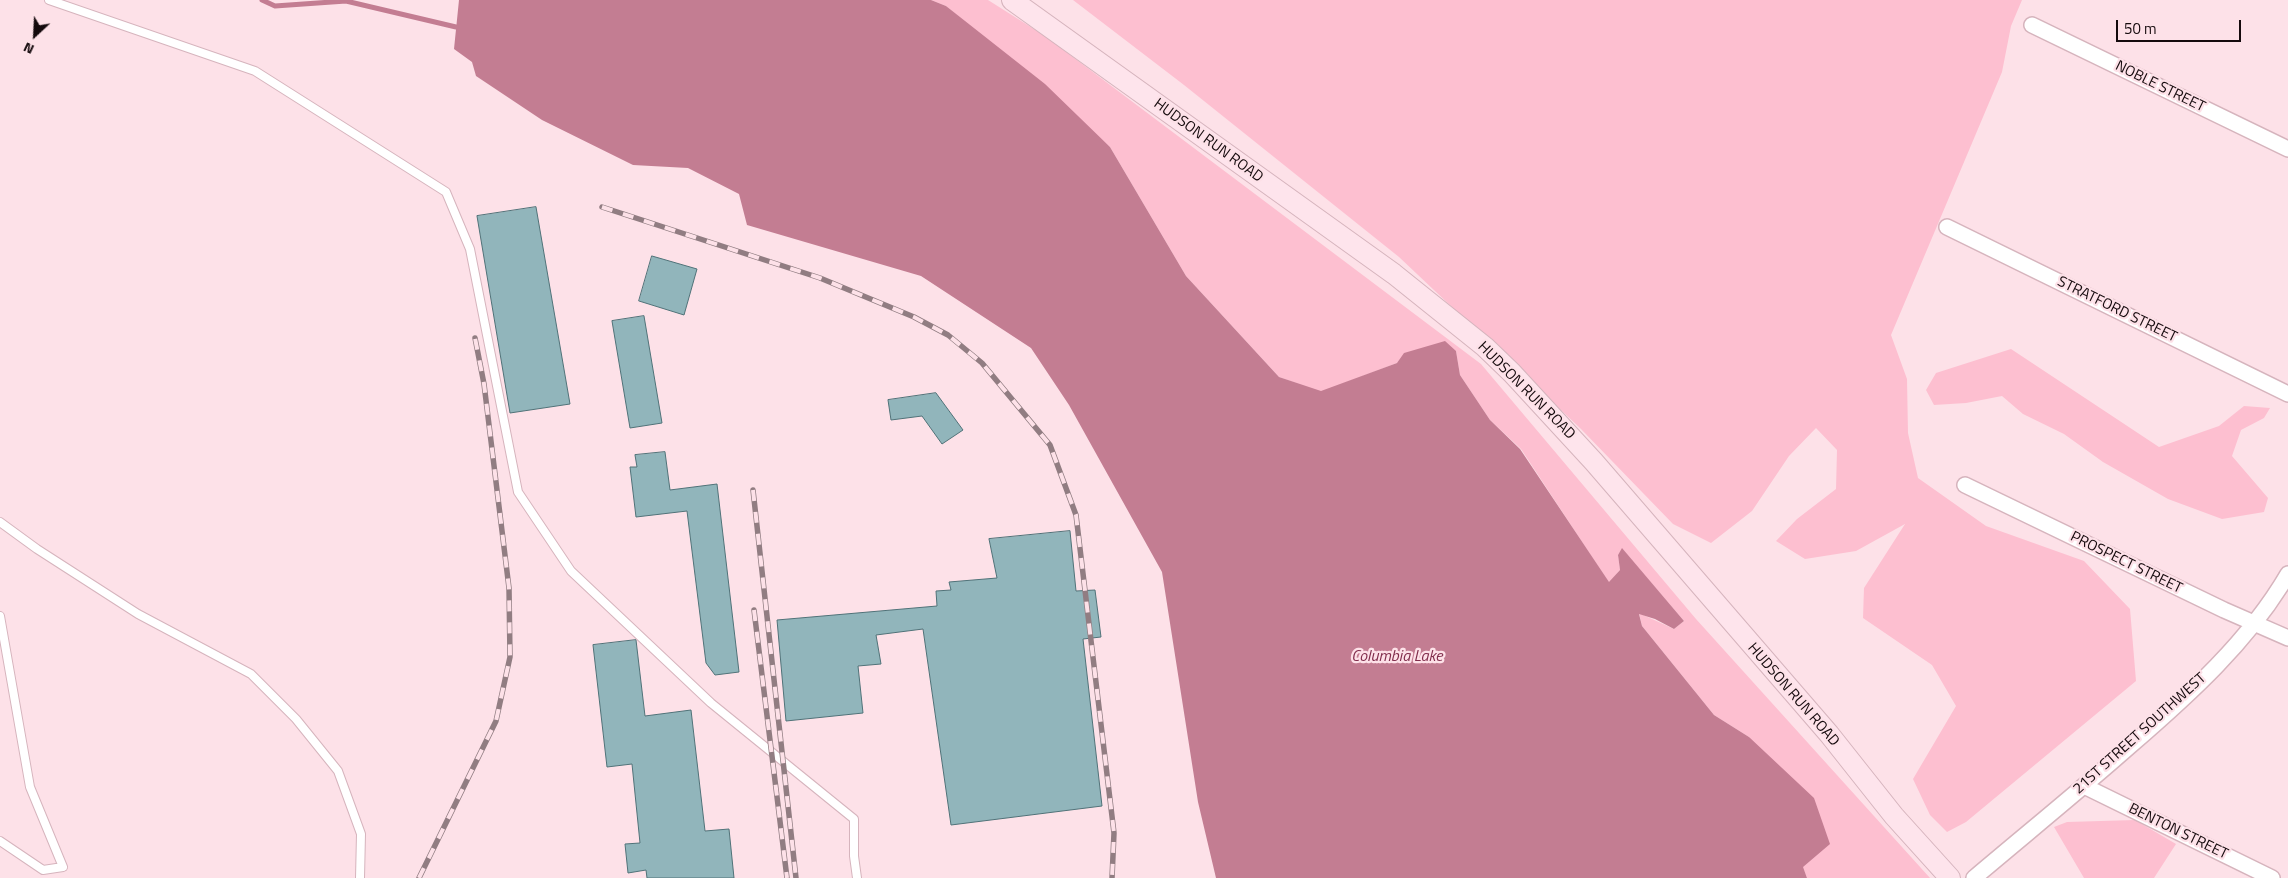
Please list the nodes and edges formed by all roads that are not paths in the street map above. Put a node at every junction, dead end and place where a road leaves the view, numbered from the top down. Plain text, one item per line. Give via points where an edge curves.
1 (49, 0) edge
2 (1012, 0) edge
3 (2032, 25) dead end
4 (2288, 149) edge
5 (1947, 227) dead end
6 (2288, 394) edge
7 (1966, 485) dead end
8 (0, 522) edge
9 (2288, 574) edge
10 (0, 616) edge
11 (2254, 623) junction
12 (2288, 638) edge
13 (2084, 786) junction
14 (0, 841) edge
15 (360, 878) edge
16 (857, 878) edge
17 (1950, 878) edge
18 (1974, 878) edge
19 (2272, 878) edge

1 - 16 lane via 255,70 446,192 470,248 518,492 571,571 711,703 854,819
2 - 17 main road, HUDSON RUN ROAD via 1394,274 1485,347 1594,462
3 - 4 street, NOBLE STREET
5 - 6 street, STRATFORD STREET
7 - 11 street, PROSPECT STREET
8 - 15 lane via 138,614 251,674 296,719 338,771 361,834
9 - 11 street, 21ST STREET SOUTHWEST
10 - 14 lane via 30,787 63,866 43,870
11 - 12 street, PROSPECT STREET
11 - 13 street, 21ST STREET SOUTHWEST via 2189,693
13 - 18 street, 21ST STREET SOUTHWEST
13 - 19 street, BENTON STREET

